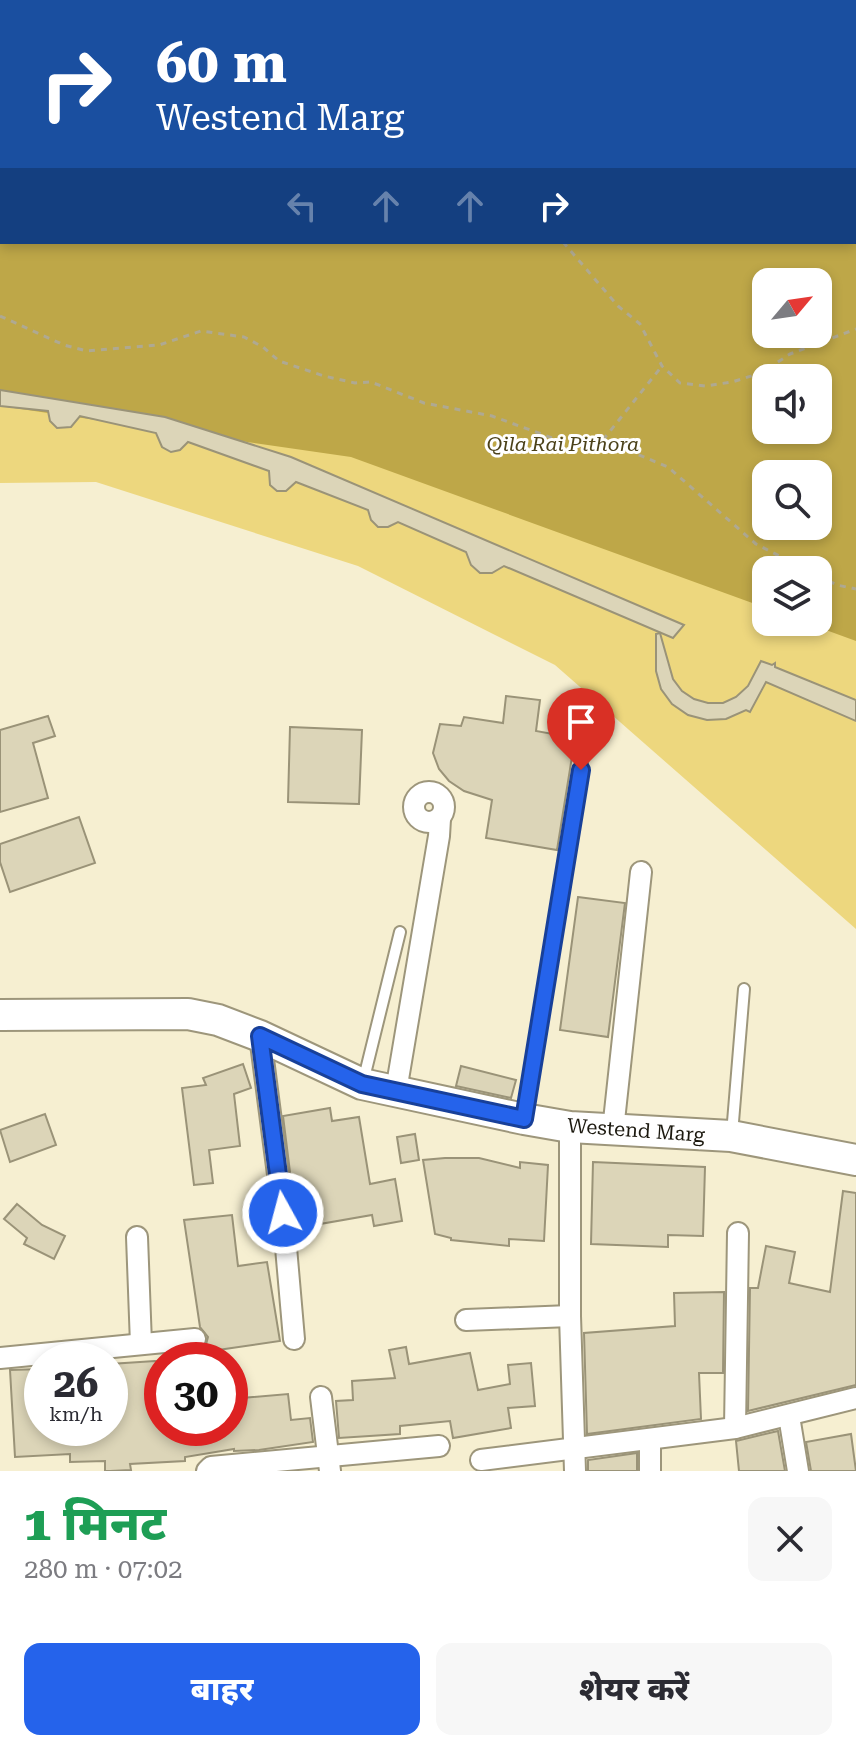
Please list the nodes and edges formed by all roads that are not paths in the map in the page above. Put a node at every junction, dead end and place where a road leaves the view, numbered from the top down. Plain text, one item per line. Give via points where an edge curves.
1 (586, 738) dead end
2 (440, 819) dead end
3 (641, 872) dead end
4 (400, 932) dead end
5 (744, 989) dead end
6 (0, 1015) edge
7 (260, 1036) junction
8 (362, 1084) junction
9 (396, 1091) junction
10 (524, 1119) junction
11 (570, 1127) junction
12 (613, 1130) junction
13 (731, 1136) junction
14 (856, 1160) edge
15 (738, 1233) dead end
16 (137, 1237) dead end
17 (570, 1316) junction
18 (466, 1320) dead end
19 (195, 1339) dead end
20 (294, 1339) dead end
21 (141, 1344) junction
22 (0, 1358) edge
23 (321, 1397) dead end
24 (856, 1398) edge
25 (789, 1416) junction
26 (735, 1428) junction
27 (650, 1439) junction
28 (439, 1446) dead end
29 (576, 1449) junction
30 (481, 1460) dead end
31 (329, 1463) edge
32 (207, 1471) edge
33 (575, 1471) edge
34 (650, 1471) edge
35 (798, 1471) edge

1 - 10 lane
2 - 9 street
3 - 12 street
4 - 8 lane
5 - 13 lane
6 - 7 street, Westend Marg via 188,1014
7 - 8 street, Westend Marg
7 - 20 street
8 - 9 street, Westend Marg
9 - 10 street, Westend Marg
10 - 11 street, Westend Marg
11 - 12 street, Westend Marg
11 - 17 street
12 - 13 street, Westend Marg
13 - 14 street, Westend Marg
15 - 26 street
16 - 21 street
17 - 18 street
17 - 29 street
19 - 21 street
21 - 22 street
23 - 31 street
24 - 25 street
25 - 26 street
25 - 35 street
26 - 27 street
27 - 29 street
27 - 34 street
28 - 31 street
29 - 30 street
29 - 33 street
31 - 32 street

